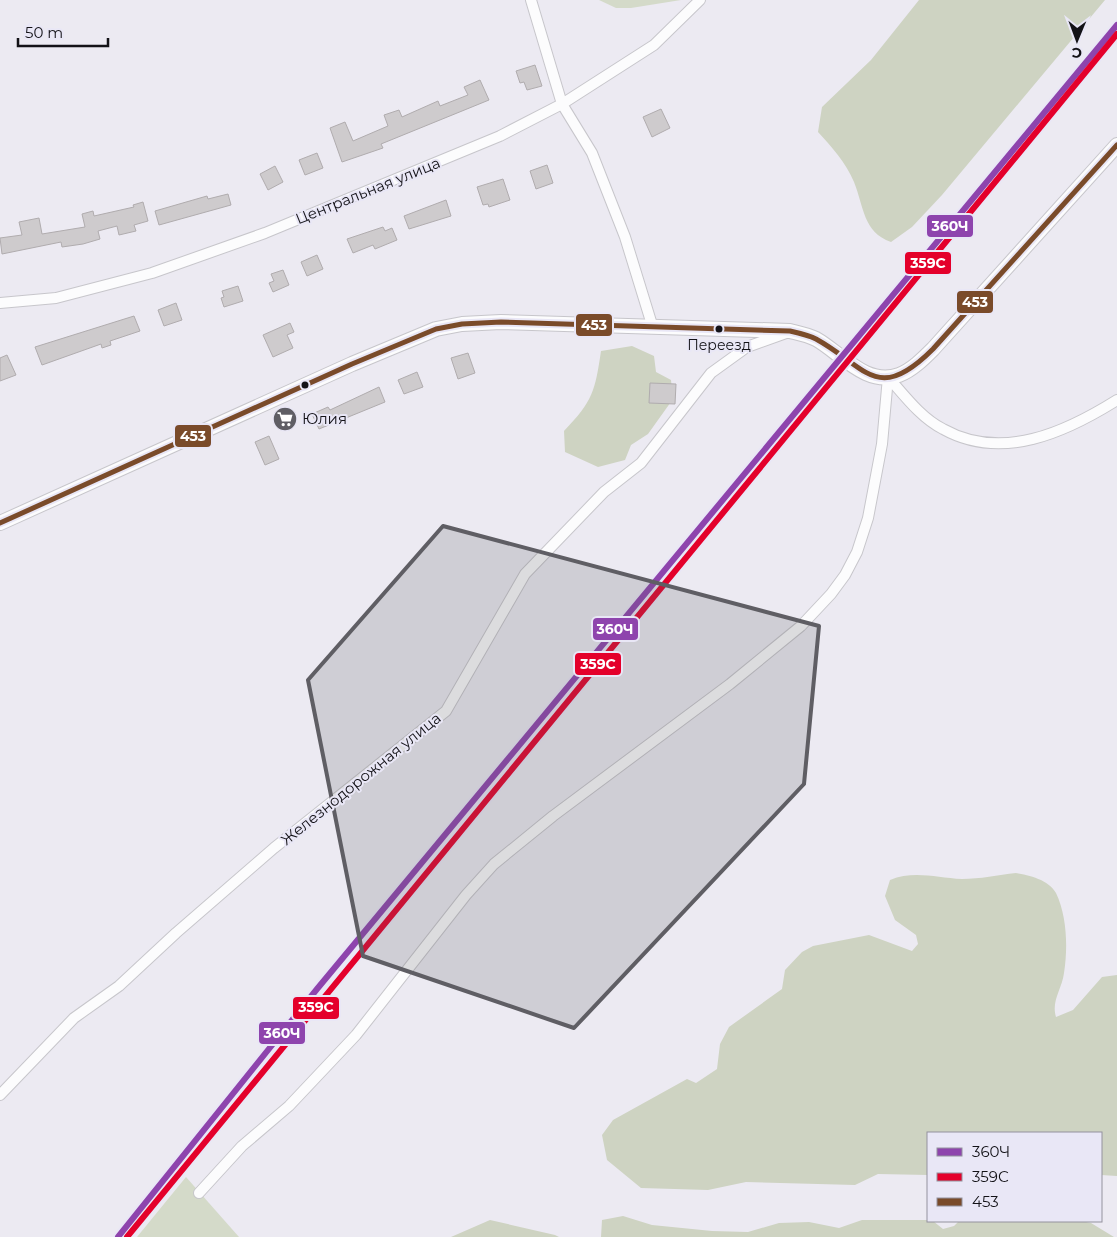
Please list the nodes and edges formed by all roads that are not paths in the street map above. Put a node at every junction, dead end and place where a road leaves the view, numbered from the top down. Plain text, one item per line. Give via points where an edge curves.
1 (532, 0) edge
2 (700, 0) edge
3 (562, 104) junction
4 (1117, 146) edge
5 (0, 303) edge
6 (652, 328) junction
7 (790, 332) junction
8 (888, 377) junction
9 (1117, 400) edge
10 (0, 523) edge
11 (0, 1095) edge
12 (199, 1193) dead end

1 - 3 street
2 - 3 street, Центральная улица via 654,45
3 - 5 street, Центральная улица via 500,136 265,233 169,267 56,298
3 - 6 street via 592,153 625,237
4 - 8 main road via 933,349 908,371
6 - 7 main road
6 - 10 main road via 480,322 436,330 352,364
7 - 8 main road via 815,339 864,372
7 - 11 street, Железнодорожная улица via 747,347 711,373 640,463 604,492 525,574 446,711 274,848 119,986 74,1018
8 - 9 street via 941,429 970,442 1007,443 1042,437 1083,422
8 - 12 street via 882,444 868,518 857,552 831,594 801,626 730,684 494,864 356,1035 289,1106 242,1146

